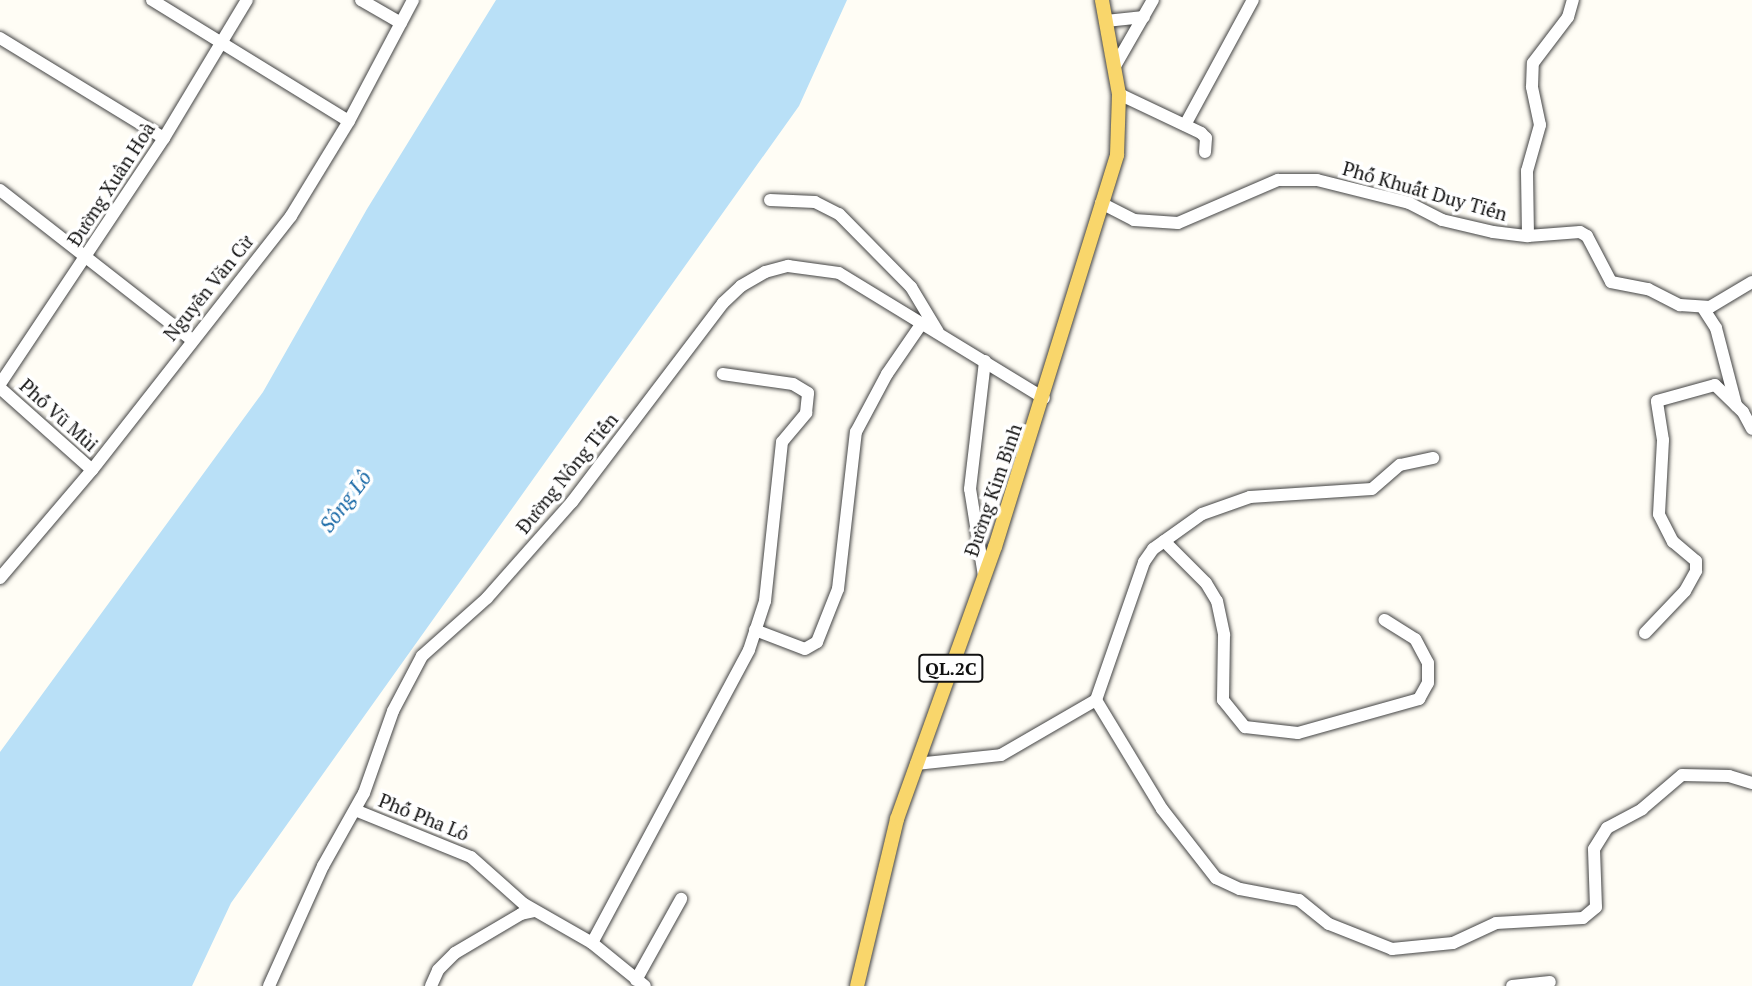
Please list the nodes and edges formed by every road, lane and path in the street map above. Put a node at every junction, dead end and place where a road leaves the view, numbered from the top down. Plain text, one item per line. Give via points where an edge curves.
1 (152, 0) edge
2 (247, 0) edge
3 (361, 0) edge
4 (412, 0) edge
5 (1102, 0) edge
6 (1153, 0) edge
7 (1253, 0) edge
8 (1573, 0) edge
9 (1144, 17) junction
10 (1106, 21) junction
11 (401, 23) junction
12 (0, 38) edge
13 (222, 41) junction
14 (1115, 66) junction
15 (1119, 94) junction
16 (349, 121) junction
17 (1185, 125) junction
18 (164, 138) junction
19 (1205, 152) dead end
20 (0, 190) edge
21 (770, 200) dead end
22 (1101, 203) junction
23 (1528, 236) junction
24 (88, 255) junction
25 (1752, 282) edge
26 (1703, 308) junction
27 (922, 323) junction
28 (939, 333) junction
29 (191, 339) junction
30 (985, 361) junction
31 (723, 374) dead end
32 (0, 386) edge
33 (1044, 398) junction
34 (1736, 406) junction
35 (1752, 429) edge
36 (1433, 458) dead end
37 (92, 470) junction
38 (1164, 541) junction
39 (995, 547) junction
40 (978, 549) junction
41 (984, 576) junction
42 (0, 578) edge
43 (1385, 620) dead end
44 (755, 630) junction
45 (1645, 633) dead end
46 (1096, 700) junction
47 (916, 764) junction
48 (1752, 783) edge
49 (355, 810) junction
50 (681, 898) dead end
51 (534, 911) junction
52 (592, 943) junction
53 (1550, 982) dead end
54 (640, 983) edge
55 (269, 986) edge
56 (431, 986) edge
57 (857, 986) edge
58 (1513, 986) edge

1 - 13 street
2 - 13 street, Đường Xuân Hoà
3 - 11 street
4 - 11 street, Nguyễn Văn Cừ
5 - 10 main road, Đường Kim Bình / QL.2C
6 - 9 street
7 - 17 street
8 - 23 street via 1568,17 1533,63 1532,86 1540,125 1527,171
9 - 10 street
9 - 14 street
10 - 14 main road, Đường Kim Bình / QL.2C
11 - 16 street, Nguyễn Văn Cừ
12 - 18 street
13 - 16 street
13 - 18 street, Đường Xuân Hoà
14 - 15 main road, Đường Kim Bình / QL.2C
15 - 17 street
15 - 22 main road, Đường Kim Bình / QL.2C via 1117,155
16 - 29 street, Nguyễn Văn Cừ via 291,216
17 - 19 street via 1206,138
18 - 24 street, Đường Xuân Hoà
20 - 24 street
21 - 28 street via 815,202 839,214 911,287
22 - 23 street, Phố Khuất Duy Tiến via 1134,220 1178,223 1278,180 1317,180 1409,203 1442,220
22 - 33 main road, Đường Kim Bình / QL.2C
23 - 26 street, Phố Khuất Duy Tiến via 1580,232 1587,236 1611,282
24 - 29 street
24 - 32 street, Đường Xuân Hoà
25 - 26 street via 1735,295
26 - 34 street via 1716,328
27 - 28 street, Đường Nông Tiến
27 - 44 street via 887,374 856,432 838,589 817,642 805,649
27 - 49 street, Đường Nông Tiến via 860,284 814,267 788,266 741,286 723,303 572,502 487,598 422,656 393,711
28 - 30 street, Đường Nông Tiến
29 - 37 street, Nguyễn Văn Cừ
30 - 33 street, Đường Nông Tiến
30 - 40 street via 970,489
31 - 44 street via 793,384 808,393 806,413 782,442 765,601
32 - 37 street, Phố Vũ Mùi
33 - 39 main road, Đường Kim Bình / QL.2C
34 - 35 street
34 - 45 street via 1712,385 1657,401 1663,440 1659,514 1673,542 1696,561 1696,571 1685,591
36 - 38 street via 1400,465 1372,489 1239,499 1202,514
37 - 42 street, Nguyễn Văn Cừ
38 - 43 street via 1206,583 1217,601 1224,635 1223,700 1245,727 1298,733 1419,699 1428,683 1427,663 1415,639
38 - 46 street via 1144,562
39 - 40 street
39 - 41 main road, Đường Kim Bình / QL.2C
40 - 41 street
41 - 47 main road, Đường Kim Bình / QL.2C
44 - 52 street via 675,792
46 - 47 street via 1001,755
46 - 48 street via 1162,809 1216,877 1240,889 1299,900 1329,924 1392,949 1453,943 1496,923 1583,918 1596,907 1594,849 1607,828 1642,809 1682,775 1717,775
47 - 57 main road, Đường Kim Bình / QL.2C via 894,832
49 - 51 street, Phố Pha Lô via 471,857
49 - 55 street, Đường Nông Tiến via 323,866
50 - 54 street
51 - 52 street, Phố Pha Lô
51 - 56 street via 455,953 438,970
52 - 54 street, Phố Pha Lô
53 - 58 street

